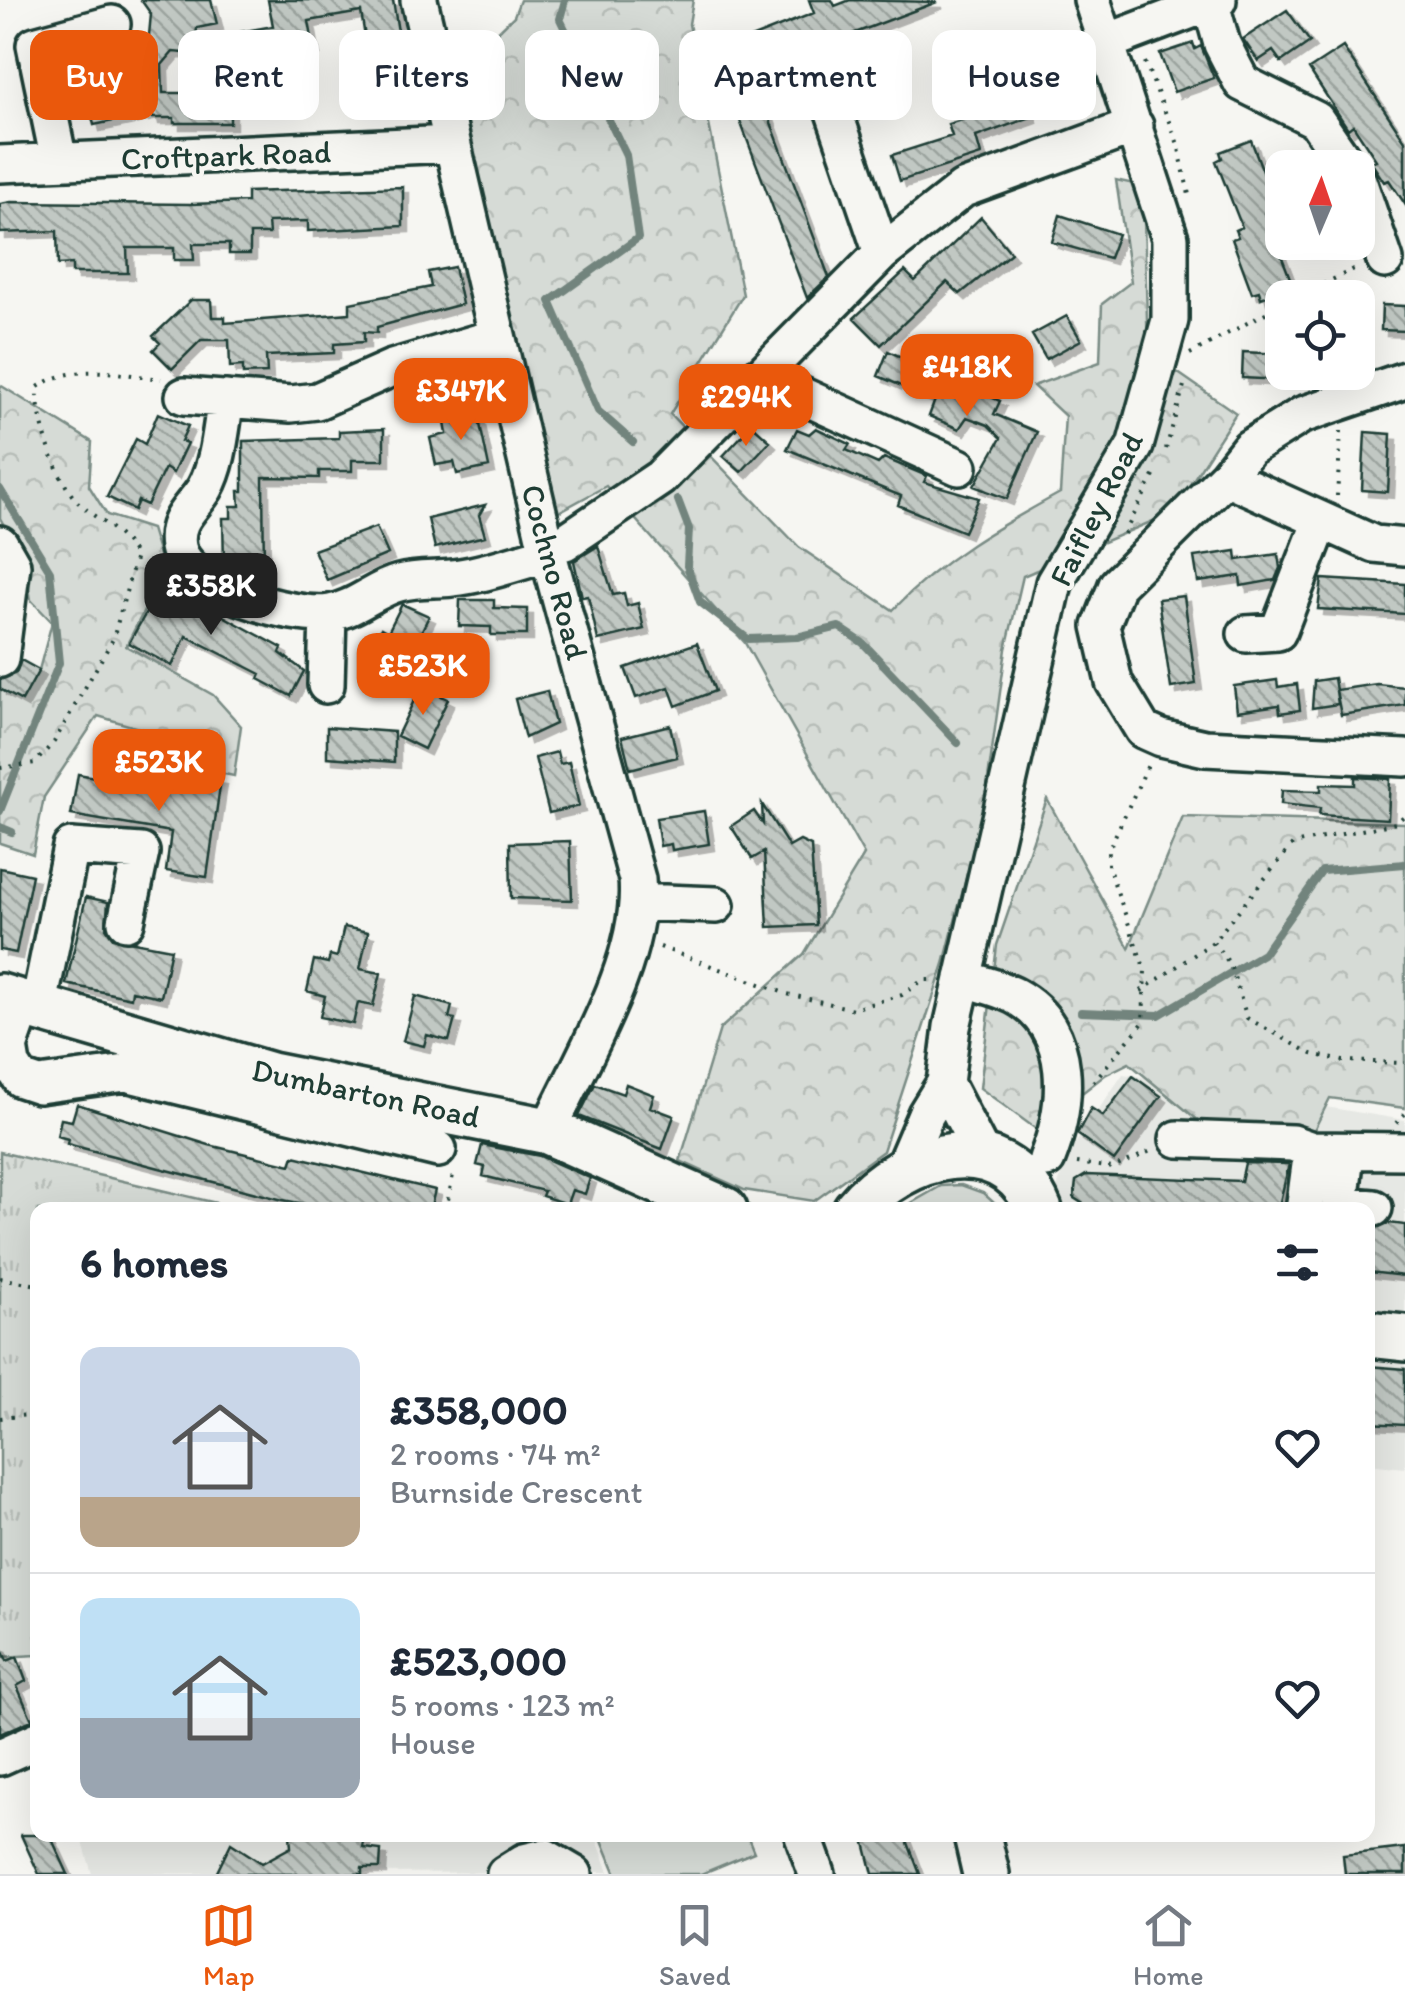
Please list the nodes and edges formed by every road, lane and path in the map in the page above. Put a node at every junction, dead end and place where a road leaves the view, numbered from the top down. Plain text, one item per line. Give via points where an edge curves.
1 (418, 0) edge
2 (1092, 0) edge
3 (1214, 2) edge
4 (112, 24) dead end
5 (1107, 42) junction
6 (837, 120) edge
7 (1135, 126) junction
8 (452, 144) junction
9 (1336, 150) edge
10 (59, 161) junction
11 (0, 164) edge
12 (1375, 233) edge
13 (882, 253) junction
14 (1385, 260) joint
15 (1327, 280) edge
16 (1265, 313) edge
17 (496, 338) junction
18 (1161, 352) junction
19 (759, 376) junction
20 (1405, 380) edge
21 (184, 396) joint
22 (226, 399) junction
23 (1343, 401) junction
24 (959, 467) dead end
25 (1226, 477) junction
26 (1328, 524) junction
27 (0, 544) edge
28 (1405, 546) edge
29 (557, 548) junction
30 (328, 614) junction
31 (1246, 634) dead end
32 (0, 658) edge
33 (326, 685) dead end
34 (1161, 738) junction
35 (1405, 758) edge
36 (0, 768) edge
37 (1405, 815) edge
38 (639, 902) junction
39 (716, 905) dead end
40 (126, 922) dead end
41 (633, 938) junction
42 (1213, 942) junction
43 (963, 978) junction
44 (1141, 991) junction
45 (21, 1003) edge
46 (1405, 1062) edge
47 (945, 1083) junction
48 (1063, 1119) junction
49 (548, 1132) junction
50 (1178, 1138) joint
51 (438, 1149) dead end
52 (1405, 1151) edge
53 (1329, 1152) junction
54 (1047, 1159) joint
55 (986, 1162) junction
56 (903, 1168) junction
57 (706, 1202) edge
58 (865, 1202) edge
59 (1034, 1202) edge
60 (1307, 1202) edge
61 (1339, 1202) edge
62 (0, 1278) edge
63 (30, 1284) edge
64 (1375, 1335) edge
65 (1405, 1338) edge
66 (30, 1415) edge
67 (0, 1418) edge
68 (30, 1744) edge
69 (0, 1757) edge
70 (805, 1842) edge
71 (979, 1842) edge
72 (506, 1874) edge
73 (574, 1874) edge
74 (816, 1874) edge
75 (986, 1874) edge

1 - 8 street, Cochno Road
2 - 5 street, Faifley Road
3 - 5 street
3 - 9 street via 1222,44 1242,83 1316,120
4 - 10 street via 35,45
5 - 7 street, Faifley Road
6 - 13 street
7 - 13 street via 962,189
7 - 18 street, Faifley Road via 1170,238 1170,320
8 - 10 street, Croftpark Road
8 - 17 street, Cochno Road
10 - 11 street, Croftpark Road
12 - 14 street
13 - 19 street
14 - 15 path
16 - 18 path via 1191,354
17 - 22 street via 392,368 317,401
17 - 29 street, Cochno Road
18 - 43 street, Faifley Road via 1135,446 1054,583
19 - 24 street
19 - 29 street via 660,478
20 - 23 street
21 - 22 street
21 - 36 path via 170,380 82,370 57,374 38,387 36,408 66,484 78,502 117,528 136,556 113,638 54,742 34,763
22 - 30 street via 212,472 178,526 182,562 226,591
23 - 25 street via 1302,415 1249,448
23 - 26 path
25 - 26 street
25 - 34 street via 1117,586 1101,626 1114,682 1143,730
26 - 28 street via 1374,544
26 - 31 street via 1278,632
27 - 32 street via 12,565
29 - 30 street via 452,578 417,578
29 - 38 street, Cochno Road
30 - 33 street
34 - 35 street via 1205,748
34 - 44 path via 1108,851 1145,970
37 - 42 path via 1396,823 1293,844
38 - 39 street
38 - 41 street, Cochno Road
40 - 45 street via 140,852 70,846
41 - 43 path via 787,994 853,1009 902,995 923,980
41 - 49 street, Cochno Road
42 - 44 path
42 - 46 path via 1230,964 1248,1018 1312,1054
43 - 47 street, Faifley Road
43 - 48 street via 1017,997 1049,1027 1065,1078
44 - 48 path via 1143,1022
45 - 49 main road, Dumbarton Road via 271,1076
45 - 51 street via 9,1047 12,1064 22,1078 40,1085 126,1073
47 - 55 street
47 - 56 street, Faifley Road
48 - 54 street
49 - 57 main road, Dumbarton Road
50 - 53 street via 1292,1143
50 - 54 path via 1113,1168
52 - 53 street
53 - 60 street
53 - 61 street
55 - 56 main road via 947,1156
55 - 59 main road via 1015,1176
56 - 58 main road
62 - 63 path
64 - 65 main road
66 - 67 path
68 - 69 street
70 - 74 street
71 - 75 main road
72 - 73 street via 545,1857

